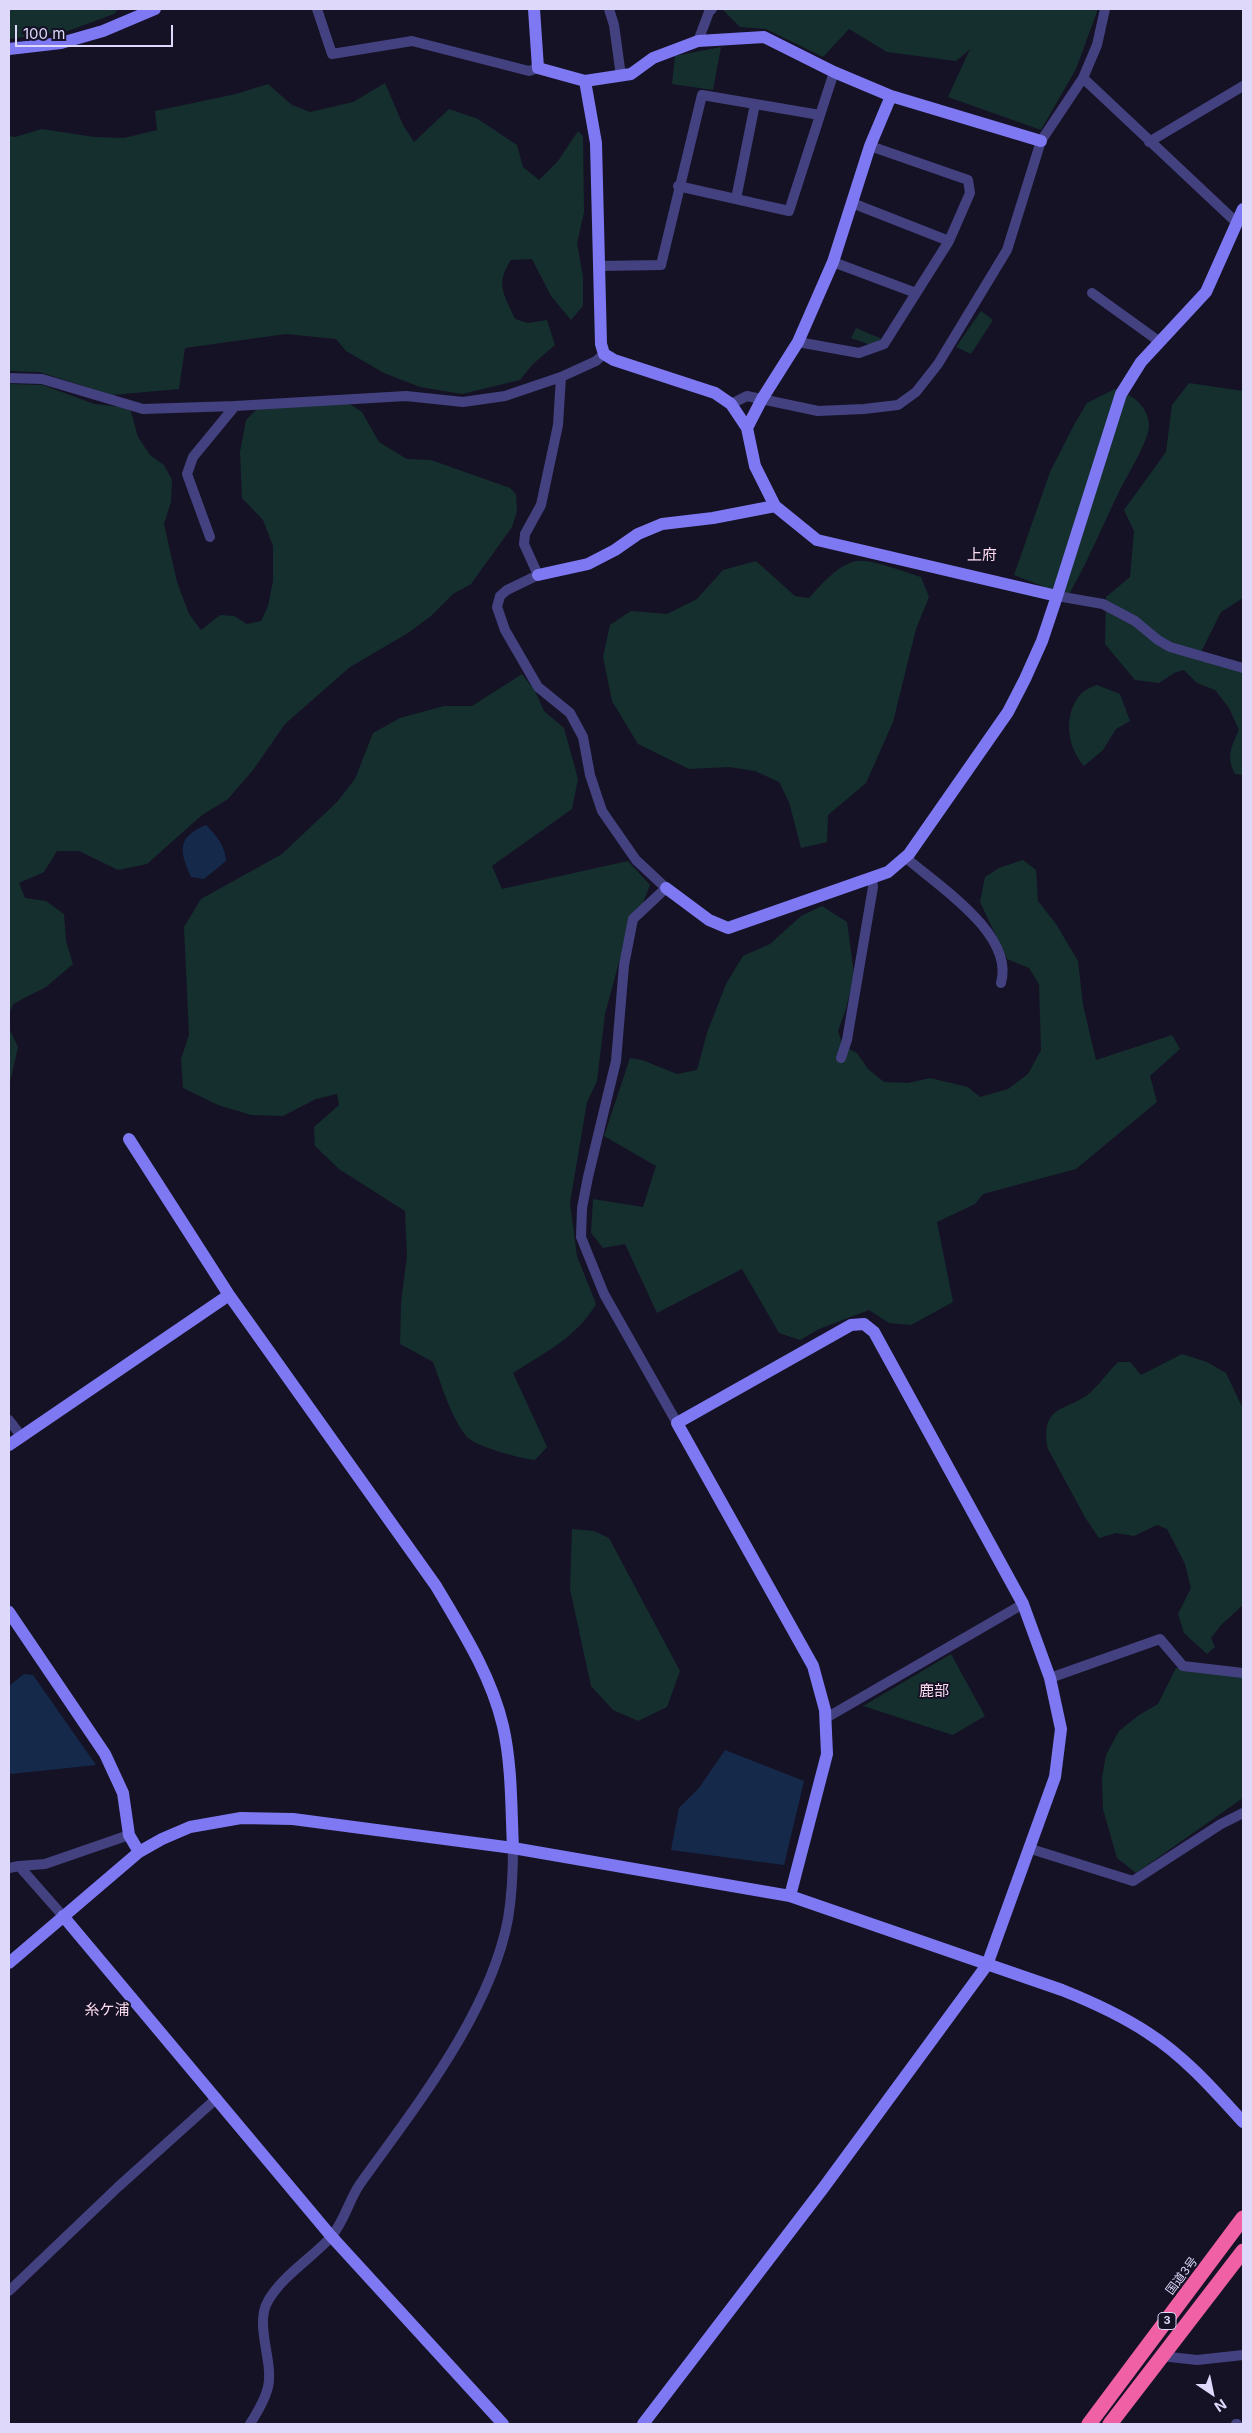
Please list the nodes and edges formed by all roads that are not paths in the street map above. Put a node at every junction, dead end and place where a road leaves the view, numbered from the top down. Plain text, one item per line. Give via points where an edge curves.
1 (155, 9) edge
2 (318, 9) edge
3 (534, 9) edge
4 (609, 9) edge
5 (712, 9) edge
6 (1105, 9) edge
7 (698, 41) junction
8 (9, 49) edge
9 (538, 68) junction
10 (834, 72) junction
11 (621, 76) junction
12 (1083, 78) junction
13 (586, 81) junction
14 (1243, 86) edge
15 (891, 96) junction
16 (755, 104) junction
17 (820, 115) junction
18 (1041, 141) junction
19 (1149, 142) junction
20 (870, 146) junction
21 (678, 186) junction
22 (736, 199) junction
23 (852, 203) junction
24 (1243, 209) edge
25 (1236, 222) junction
26 (948, 241) junction
27 (833, 262) junction
28 (600, 266) junction
29 (916, 293) junction
30 (1092, 293) dead end
31 (798, 342) junction
32 (1160, 342) junction
33 (604, 354) junction
34 (561, 377) junction
35 (9, 378) edge
36 (762, 399) junction
37 (731, 404) junction
38 (235, 406) junction
39 (747, 428) junction
40 (775, 506) junction
41 (210, 537) dead end
42 (538, 576) junction
43 (1057, 596) junction
44 (1243, 668) edge
45 (905, 857) junction
46 (872, 877) junction
47 (666, 888) junction
48 (1001, 983) dead end
49 (841, 1058) dead end
50 (129, 1139) dead end
51 (229, 1295) junction
52 (9, 1420) edge
53 (677, 1423) junction
54 (22, 1436) junction
55 (9, 1445) edge
56 (1023, 1604) junction
57 (9, 1612) edge
58 (1243, 1672) edge
59 (1050, 1678) junction
60 (826, 1718) junction
61 (1243, 1813) edge
62 (129, 1835) junction
63 (513, 1848) junction
64 (1031, 1849) junction
65 (138, 1852) junction
66 (14, 1867) edge
67 (790, 1896) junction
68 (63, 1916) junction
69 (9, 1963) edge
70 (988, 1965) junction
71 (218, 2098) junction
72 (1243, 2122) edge
73 (1243, 2218) edge
74 (332, 2236) junction
75 (1243, 2251) edge
76 (9, 2290) edge
77 (1243, 2355) edge
78 (1161, 2356) junction
79 (250, 2424) edge
80 (503, 2424) edge
81 (643, 2424) edge
82 (1089, 2424) edge
83 (1110, 2424) edge

1 - 8 street via 103,31 61,43
2 - 9 street via 332,54 412,40 529,71
3 - 9 street
4 - 11 street
5 - 7 street
6 - 12 street via 1097,45
7 - 10 street via 764,37
7 - 11 street via 653,58 631,74
9 - 13 street
10 - 15 street
10 - 17 street
11 - 13 street
12 - 18 street
12 - 19 street
13 - 28 street via 596,143
14 - 19 street
15 - 18 street
15 - 20 street
16 - 17 street
16 - 21 street via 702,94
16 - 22 street
17 - 22 street via 789,211
18 - 36 street via 1007,250 938,364 916,392 898,405 864,409 818,411
19 - 25 street
20 - 23 street
20 - 26 street via 968,180 970,193
21 - 22 street
21 - 28 street via 662,265
23 - 26 street
23 - 27 street
24 - 25 street
25 - 32 street via 1206,292
26 - 29 street
27 - 29 street
27 - 31 street
28 - 33 street via 601,344
29 - 31 street via 884,344 859,353
30 - 32 street
31 - 36 street
32 - 43 street via 1141,362 1122,394
33 - 34 street
33 - 37 street via 715,393
34 - 38 street via 505,396 463,402 406,396
34 - 42 street via 558,425 541,504 525,534 524,544
35 - 38 street via 42,379 143,408
36 - 37 street via 747,396
36 - 39 street
37 - 39 street
38 - 41 street via 193,457 187,474
39 - 40 street via 755,466
40 - 42 street via 662,524 638,534 588,564
40 - 43 street via 817,540
42 - 47 street via 500,596 497,607 506,630 538,686 570,713 583,737 590,775 602,811 636,860
43 - 44 street via 1103,604 1135,621 1170,646
43 - 45 street via 1042,640 1008,712
45 - 46 street via 888,872
45 - 48 street via 968,908 996,945 1004,970
46 - 47 street via 728,928 709,920
46 - 49 street via 873,887 847,1040
47 - 53 street via 633,919 622,983 616,1061 588,1177 581,1237 604,1294
50 - 51 street
51 - 54 street
51 - 63 street via 436,1586 485,1672 503,1725 510,1771
52 - 54 street
53 - 56 street via 851,1325 864,1324 874,1332
53 - 60 street via 813,1666
54 - 55 street
56 - 59 street
56 - 60 street
57 - 62 street via 105,1754 124,1792
58 - 59 street via 1183,1666 1160,1639
59 - 64 street via 1061,1728 1055,1777
60 - 67 street via 827,1754
61 - 64 street via 1133,1881
62 - 65 street
62 - 66 street via 45,1864
63 - 65 street via 293,1819 241,1818 190,1827
63 - 67 street
63 - 74 street via 508,1920 485,1989 454,2046 406,2121 358,2186
64 - 70 street
65 - 68 street
66 - 68 street
67 - 70 street
68 - 69 street
68 - 71 street
70 - 72 street via 1102,2006 1149,2033 1203,2078
70 - 81 street
71 - 74 street
71 - 76 street
73 - 82 highway, 国道3号 / 3
74 - 79 street via 308,2256 267,2302 264,2315 268,2386
74 - 80 street
75 - 78 highway, 3
77 - 78 street via 1197,2360
78 - 83 highway, 3

